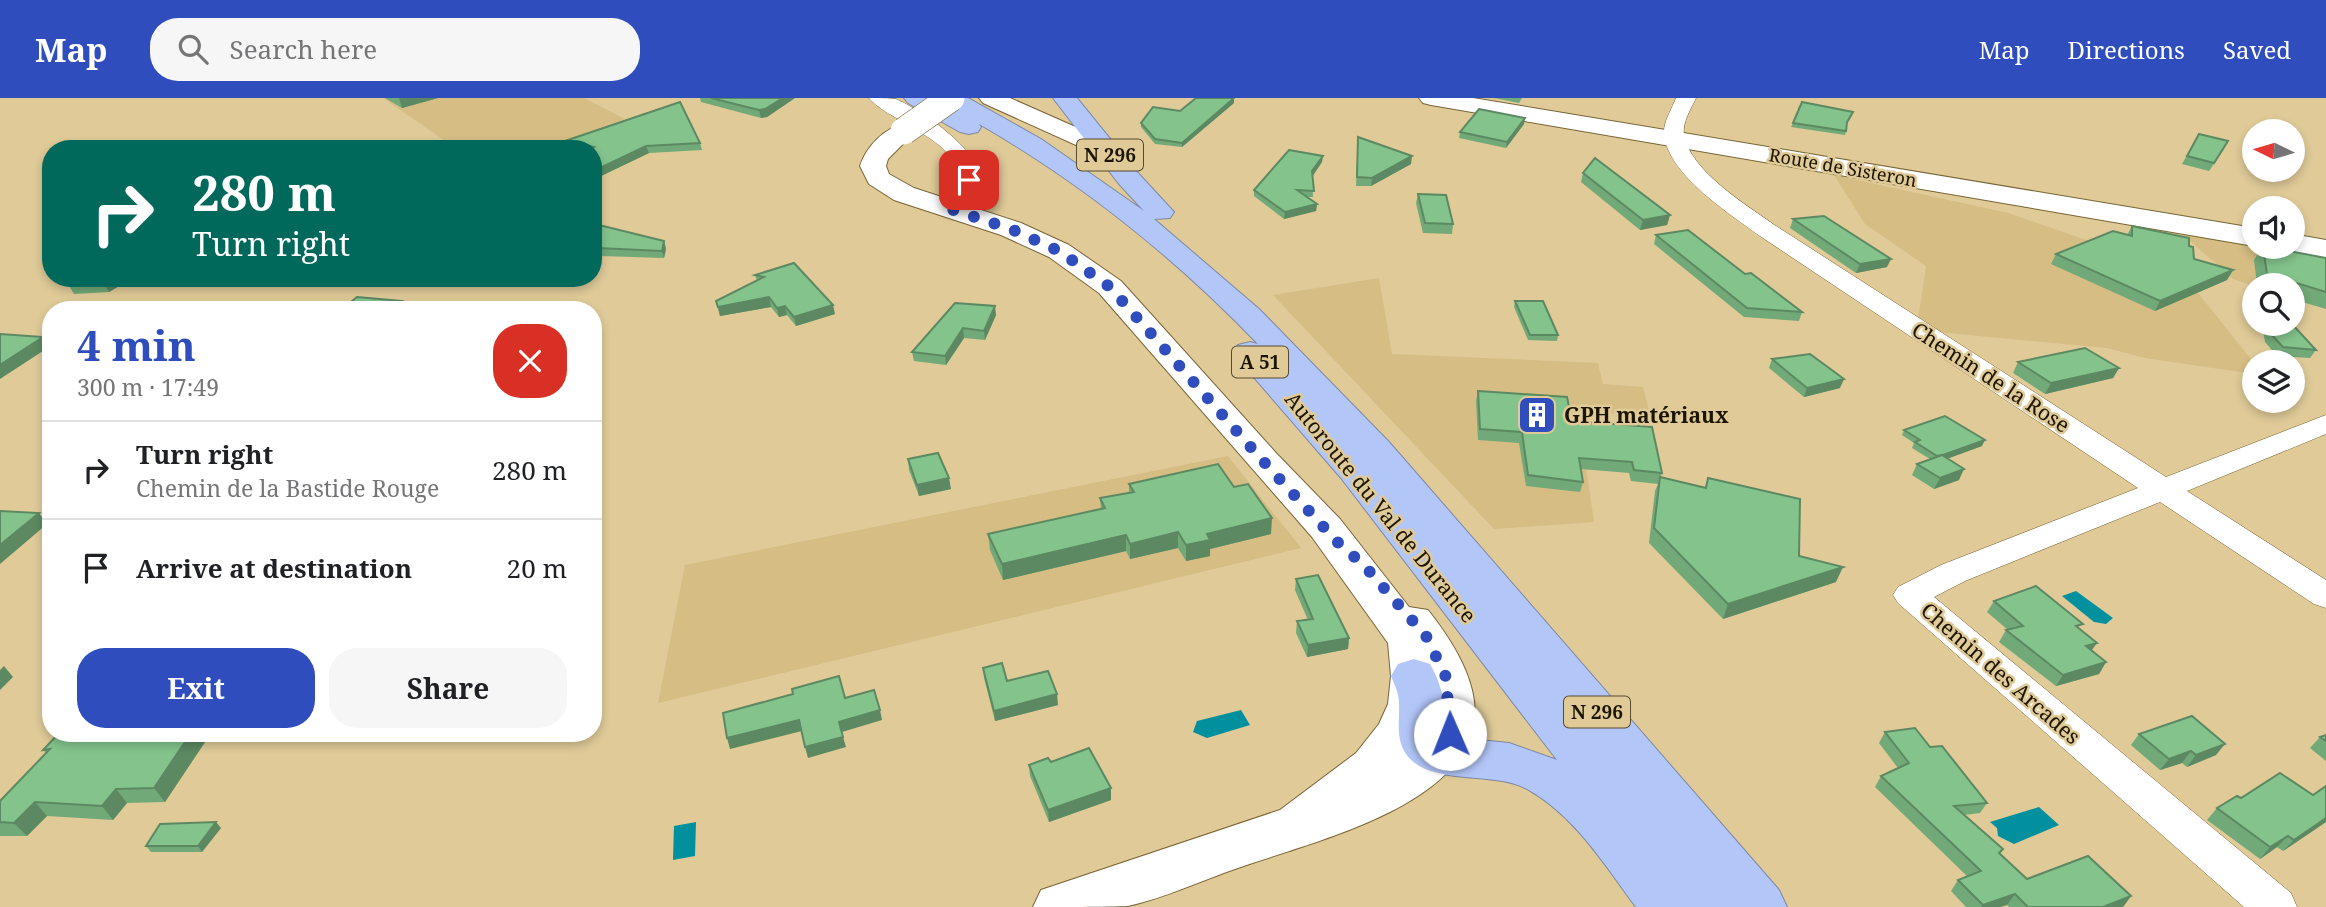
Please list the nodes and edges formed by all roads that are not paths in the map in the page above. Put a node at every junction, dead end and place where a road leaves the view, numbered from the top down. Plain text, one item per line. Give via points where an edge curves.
1 (879, 98) edge
2 (916, 98) edge
3 (951, 98) edge
4 (991, 98) edge
5 (1065, 98) edge
6 (1431, 98) edge
7 (1686, 98) edge
8 (1675, 139) junction
9 (1105, 149) junction
10 (947, 208) junction
11 (2242, 235) edge
12 (2305, 245) edge
13 (2326, 249) edge
14 (2326, 424) edge
15 (2164, 489) junction
16 (1434, 517) junction
17 (1342, 547) junction
18 (2326, 596) edge
19 (1415, 676) junction
20 (1537, 698) joint
21 (1437, 753) junction
22 (1297, 826) junction
23 (1059, 907) edge
24 (1667, 907) edge
25 (1702, 907) edge
26 (1760, 907) edge
27 (2275, 907) edge

1 - 10 street via 916,120 964,162 967,187
2 - 20 highway, Autoroute du Val de Durance / A 51 via 1011,152 1107,220 1202,303 1354,470
3 - 10 street, bridge via 879,152 873,166 878,178 894,189
3 - 16 highway, Autoroute du Val de Durance / A 51 via 1116,201 1188,259 1310,377
4 - 9 street
5 - 9 highway, N 296
6 - 8 street, Route de Sisteron
7 - 8 street
8 - 11 street, Route de Sisteron
8 - 15 street, Chemin de la Rose via 1707,187 1768,231
9 - 16 highway, N 296 via 1157,209 1258,302 1329,382
10 - 17 street via 1059,251 1110,287
12 - 13 street
14 - 15 street, Chemin des Arcades
15 - 18 street, Chemin de la Rose
15 - 27 street, Chemin des Arcades via 1953,573 1910,595
16 - 26 highway, N 296
17 - 19 street via 1410,640
17 - 21 street via 1362,563 1426,636 1446,677 1450,734
19 - 21 highway via 1422,698 1423,741
19 - 22 street via 1411,704 1399,733 1373,767
20 - 25 highway, N 296
21 - 22 street via 1363,803
21 - 24 highway via 1499,760 1553,780 1584,803
22 - 23 street

